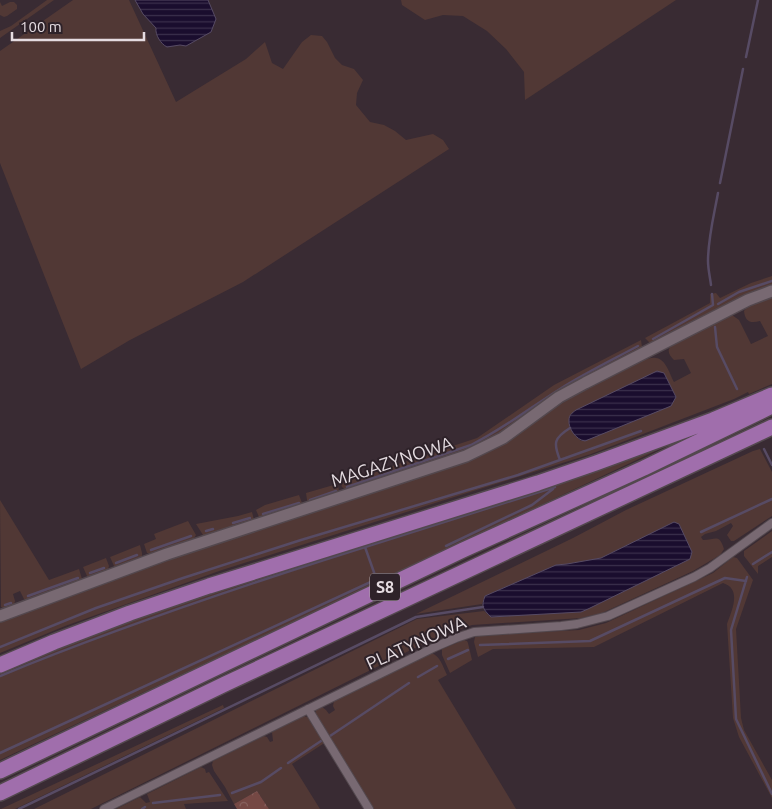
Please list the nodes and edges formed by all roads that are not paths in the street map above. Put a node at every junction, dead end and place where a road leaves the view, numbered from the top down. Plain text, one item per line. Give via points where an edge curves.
1 (772, 291) edge
2 (772, 395) edge
3 (772, 406) edge
4 (772, 427) edge
5 (772, 523) edge
6 (0, 616) edge
7 (0, 665) edge
8 (308, 709) junction
9 (0, 771) edge
10 (0, 793) edge
11 (104, 809) edge
12 (369, 809) edge

1 - 6 street, MAGAZYNOWA via 748,300 585,383 503,438 466,456 167,554
2 - 7 highway via 713,420 538,483 130,613
3 - 9 highway, S8
4 - 10 highway, S8
5 - 8 street, PLATYNOWA via 710,568 608,616 561,626 474,632 435,647
8 - 11 street, PLATYNOWA
8 - 12 street

